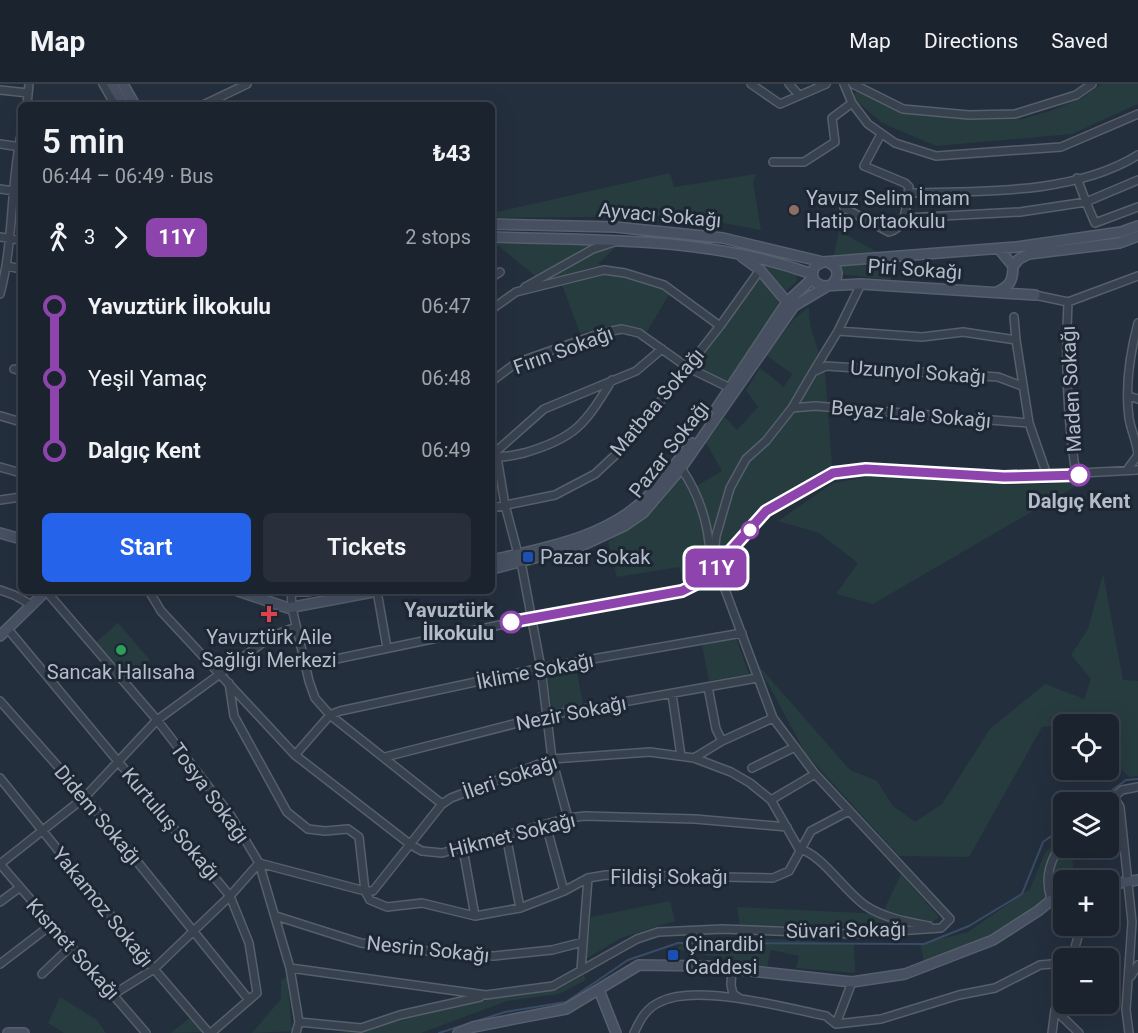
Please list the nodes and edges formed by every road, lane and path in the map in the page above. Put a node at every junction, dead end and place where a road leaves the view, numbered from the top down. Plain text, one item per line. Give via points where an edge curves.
1 (29, 84) edge
2 (103, 84) edge
3 (112, 84) edge
4 (123, 84) edge
5 (247, 84) edge
6 (751, 84) edge
7 (789, 84) edge
8 (826, 84) edge
9 (844, 84) edge
10 (852, 84) edge
11 (1092, 84) edge
12 (0, 90) edge
13 (28, 93) junction
14 (798, 94) junction
15 (27, 102) edge
16 (113, 102) edge
17 (121, 102) edge
18 (133, 102) edge
19 (210, 102) edge
20 (852, 103) junction
21 (1138, 114) edge
22 (881, 134) junction
23 (0, 144) edge
24 (18, 147) edge
25 (1138, 155) edge
26 (773, 162) dead end
27 (1077, 178) junction
28 (1138, 180) edge
29 (0, 189) edge
30 (17, 191) edge
31 (909, 193) junction
32 (1086, 202) junction
33 (1138, 207) edge
34 (844, 208) dead end
35 (905, 218) junction
36 (495, 224) edge
37 (1138, 226) edge
38 (1138, 236) edge
39 (0, 237) edge
40 (495, 237) edge
41 (9, 239) junction
42 (18, 240) edge
43 (622, 240) junction
44 (999, 249) junction
45 (736, 253) junction
46 (825, 262) junction
47 (8, 266) junction
48 (1013, 267) junction
49 (18, 268) edge
50 (760, 270) junction
51 (500, 272) dead end
52 (495, 275) edge
53 (812, 276) junction
54 (1138, 276) edge
55 (1013, 279) junction
56 (861, 284) junction
57 (829, 286) junction
58 (516, 292) junction
59 (996, 292) junction
60 (0, 294) edge
61 (1035, 295) junction
62 (495, 302) edge
63 (787, 302) junction
64 (1068, 302) junction
65 (495, 307) edge
66 (1014, 317) dead end
67 (1138, 323) edge
68 (720, 326) junction
69 (838, 331) junction
70 (1016, 340) junction
71 (1135, 346) edge
72 (663, 349) junction
73 (687, 367) junction
74 (813, 372) junction
75 (495, 379) edge
76 (612, 380) junction
77 (1022, 386) junction
78 (730, 388) junction
79 (1128, 396) junction
80 (1138, 399) edge
81 (792, 408) junction
82 (1, 416) edge
83 (18, 421) edge
84 (1029, 423) junction
85 (495, 455) edge
86 (495, 456) edge
87 (495, 460) edge
88 (0, 467) edge
89 (681, 468) junction
90 (1127, 470) junction
91 (1138, 470) edge
92 (18, 471) edge
93 (1076, 475) junction
94 (1047, 476) junction
95 (18, 497) edge
96 (0, 500) edge
97 (505, 505) junction
98 (495, 507) edge
99 (0, 533) edge
100 (18, 537) edge
101 (714, 547) junction
102 (520, 558) junction
103 (495, 560) edge
104 (495, 568) edge
105 (717, 568) junction
106 (0, 590) edge
107 (42, 594) edge
108 (49, 594) edge
109 (151, 594) edge
110 (247, 594) edge
111 (292, 594) edge
112 (358, 594) edge
113 (378, 594) edge
114 (30, 604) junction
115 (291, 608) junction
116 (533, 618) junction
117 (296, 627) junction
118 (7, 628) junction
119 (742, 633) junction
120 (0, 636) edge
121 (387, 648) junction
122 (304, 663) junction
123 (541, 668) junction
124 (223, 674) junction
125 (757, 678) junction
126 (229, 683) junction
127 (708, 687) junction
128 (672, 694) junction
129 (0, 701) edge
130 (330, 716) junction
131 (545, 716) junction
132 (773, 718) junction
133 (157, 720) junction
134 (722, 741) junction
135 (795, 747) junction
136 (295, 755) junction
137 (681, 756) junction
138 (386, 757) junction
139 (694, 758) junction
140 (552, 759) junction
141 (118, 761) junction
142 (752, 768) dead end
143 (815, 774) junction
144 (0, 778) edge
145 (1138, 786) edge
146 (1119, 793) edge
147 (85, 797) junction
148 (771, 800) junction
149 (442, 804) junction
150 (1119, 805) edge
151 (849, 811) junction
152 (568, 818) junction
153 (546, 825) junction
154 (787, 827) junction
155 (42, 832) junction
156 (506, 835) junction
157 (411, 845) junction
158 (463, 849) junction
159 (799, 849) junction
160 (1054, 858) edge
161 (259, 863) junction
162 (0, 864) edge
163 (588, 878) junction
164 (1138, 880) edge
165 (1127, 883) junction
166 (1119, 885) edge
167 (19, 888) junction
168 (365, 891) junction
169 (564, 891) junction
170 (230, 896) junction
171 (1052, 899) joint
172 (0, 902) edge
173 (520, 908) junction
174 (276, 916) junction
175 (475, 916) junction
176 (51, 926) junction
177 (941, 928) junction
178 (194, 931) junction
179 (583, 942) junction
180 (70, 947) junction
181 (1053, 963) edge
182 (0, 964) edge
183 (1138, 965) edge
184 (290, 968) junction
185 (154, 969) junction
186 (732, 969) junction
187 (581, 970) junction
188 (42, 974) dead end
189 (1129, 978) junction
190 (852, 982) junction
191 (599, 990) junction
192 (114, 994) junction
193 (486, 995) junction
194 (740, 998) junction
195 (249, 1000) junction
196 (1054, 1014) edge
197 (1059, 1014) edge
198 (298, 1022) junction
199 (836, 1024) junction
200 (8, 1033) edge
201 (24, 1033) edge
202 (146, 1033) edge
203 (210, 1033) edge
204 (296, 1033) edge
205 (458, 1033) edge
206 (616, 1033) edge
207 (634, 1033) edge
208 (1052, 1033) edge
209 (1079, 1033) edge
210 (1129, 1033) edge

1 - 13 street
2 - 16 street
3 - 17 main road
4 - 18 main road
5 - 19 street
6 - 14 street via 780,104
7 - 14 street
8 - 14 street
9 - 20 street
10 - 11 street via 903,108 969,115 1015,114 1076,95
12 - 13 street
13 - 15 street
20 - 22 street
20 - 26 street via 832,118 835,142 804,162
21 - 22 street via 1061,147 987,153 936,156 895,143
22 - 31 street via 864,166 905,183
23 - 24 street
25 - 27 street
27 - 31 street via 1021,189
27 - 32 street
28 - 32 street
29 - 30 street
30 - 41 street
31 - 35 street
32 - 33 street via 1095,223
32 - 35 street via 1020,212
34 - 35 street via 889,232
36 - 46 main road, Ayvacı Sokağı via 615,227 723,238
37 - 44 main road, Ayvacı Sokağı via 1121,232
38 - 48 main road via 1119,243 1029,254
39 - 41 street
40 - 43 main road, Ayvacı Sokağı
41 - 42 street
41 - 47 street
43 - 45 main road, Ayvacı Sokağı via 650,240
43 - 58 street, Ayvacı Sokağı via 593,249
44 - 46 main road, Ayvacı Sokağı
44 - 48 main road
45 - 50 main road
45 - 53 main road, Ayvacı Sokağı
46 - 53 main road via 815,266
46 - 57 main road via 834,265 837,272 836,280
47 - 49 street
47 - 60 street
48 - 55 main road
50 - 63 main road
50 - 68 street, Matbaa Sokağı
51 - 52 street
53 - 57 main road via 818,285
53 - 63 main road, Pazar Sokağı
54 - 64 street
55 - 59 main road
55 - 61 main road via 1024,291
56 - 57 main road, Piri Sokağı
56 - 59 main road, Piri Sokağı
56 - 69 street, Uzunyol Sokağı
57 - 89 main road, Pazar Sokağı via 794,306
58 - 62 street, Ayvacı Sokağı
58 - 65 street
58 - 68 street via 604,270 625,273 664,285
59 - 61 main road, Piri Sokağı
61 - 64 street
63 - 78 main road, Pazar Sokağı
64 - 93 street, Maden Sokağı via 1069,434
66 - 70 street
67 - 71 street
68 - 73 street, Matbaa Sokağı
69 - 70 street via 922,337 963,332
69 - 74 street, Uzunyol Sokağı
70 - 77 street
71 - 79 street
72 - 73 street, Fırın Sokağı
72 - 75 street, Fırın Sokağı via 639,333 622,329 516,363
72 - 76 street via 636,371
73 - 78 street, Fırın Sokağı
73 - 97 street, Matbaa Sokağı via 625,446 595,474 555,495
74 - 77 street, Uzunyol Sokağı via 826,366 998,377
74 - 81 street, Uzunyol Sokağı
76 - 85 street via 544,409
76 - 86 street via 592,413 571,435 545,447
77 - 84 street
78 - 102 main road, Pazar Sokağı via 701,432 639,505 600,528
79 - 80 street
79 - 90 street via 1129,420 1138,455
81 - 84 street, Beyaz Lale Sokağı via 815,406
81 - 101 street, Uzunyol Sokağı via 746,459 730,488
82 - 83 street
84 - 94 street
87 - 97 street
88 - 92 street
89 - 101 street via 698,498 709,543
89 - 102 main road, Pazar Sokağı via 643,513 624,526 581,546
90 - 91 street
90 - 93 street
93 - 94 street
94 - 105 street via 866,469 833,473 766,511
95 - 96 street
97 - 98 street, Matbaa Sokağı
97 - 102 street
99 - 100 main road
101 - 105 street, Uzunyol Sokağı
102 - 103 main road, Pazar Sokağı
102 - 104 main road, Pazar Sokağı
102 - 116 street
105 - 116 street via 682,591
105 - 119 street
106 - 114 street
107 - 114 main road
108 - 133 street, Tosya Sokağı
109 - 124 street via 161,611
110 - 115 main road
111 - 115 street, İleri Sokağı
112 - 115 main road
113 - 121 street
114 - 118 main road
115 - 117 street, İleri Sokağı
116 - 121 street
116 - 123 street
117 - 122 street, İleri Sokağı
117 - 124 street via 272,636
118 - 120 main road
118 - 141 street, Kurtuluş Sokağı
119 - 123 street, İklime Sokağı
119 - 125 street
121 - 122 street
122 - 130 street, İleri Sokağı via 315,698
123 - 130 street, İklime Sokağı
123 - 131 street
124 - 126 street
124 - 133 street
125 - 127 street, Nezir Sokağı
125 - 132 street
126 - 136 street, Hikmet Sokağı
126 - 168 street via 234,716 287,812 308,829 348,829 359,837
127 - 128 street, Nezir Sokağı
127 - 134 street
128 - 131 street, Nezir Sokağı
128 - 137 street
129 - 147 street, Didem Sokağı
130 - 136 street
130 - 138 street, İleri Sokağı
131 - 138 street, Nezir Sokağı
131 - 140 street
132 - 134 street
132 - 135 street
133 - 141 street
133 - 161 street, Tosya Sokağı via 231,816
134 - 139 street
135 - 142 street
135 - 143 street
136 - 157 street, Hikmet Sokağı
137 - 139 street, İleri Sokağı
137 - 140 street, İleri Sokağı via 650,752
138 - 149 street, İleri Sokağı
139 - 148 street, İleri Sokağı via 750,783
140 - 149 street, İleri Sokağı
140 - 152 street
141 - 147 street
141 - 170 street, Kurtuluş Sokağı
143 - 148 street
143 - 151 street
144 - 155 street, Yakamoz Sokağı
145 - 146 street
147 - 155 street
147 - 178 street, Didem Sokağı
148 - 154 street, İleri Sokağı
149 - 157 street
150 - 165 street
151 - 159 street, Fildişi Sokağı via 811,831
151 - 177 street via 950,919
152 - 153 street, Hikmet Sokağı
152 - 154 street, Hikmet Sokağı via 695,819
153 - 156 street, Hikmet Sokağı
153 - 169 street
154 - 159 street, İleri Sokağı
155 - 162 street
155 - 185 street, Yakamoz Sokağı
156 - 158 street, Hikmet Sokağı
156 - 173 street
157 - 158 street, Hikmet Sokağı via 442,853
157 - 168 street via 373,891
158 - 175 street
159 - 163 street, Fildişi Sokağı via 789,871 773,878
159 - 177 street via 809,851 838,882 878,913
160 - 171 street via 1046,884
161 - 168 street, Fildişi Sokağı
161 - 170 street
161 - 174 street, Tosya Sokağı
162 - 167 street, Kısmet Sokağı
163 - 169 street, Fildişi Sokağı
163 - 179 street
164 - 165 main road
165 - 166 main road
165 - 189 street via 1132,922
167 - 172 street
167 - 176 street, Kısmet Sokağı
168 - 175 street, Fildişi Sokağı via 370,900 387,907 422,903
169 - 173 street, Fildişi Sokağı
170 - 178 street
170 - 195 street, Kurtuluş Sokağı via 249,943 256,974 257,993
171 - 190 main road via 993,940 905,974
173 - 175 street, Fildişi Sokağı
174 - 179 street, Nesrin Sokağı via 361,943 452,954 494,956 552,950
174 - 184 street, Tosya Sokağı
176 - 180 street, Kısmet Sokağı
176 - 182 street
177 - 187 street, Süvari Sokağı via 852,934 722,929 658,932 637,939
178 - 185 street
178 - 195 street, Didem Sokağı
179 - 187 street
180 - 188 street
180 - 192 street, Kısmet Sokağı
181 - 199 street via 1040,964 995,988 881,1019
183 - 189 street
184 - 193 street, Süvari Sokağı
184 - 198 street, Tosya Sokağı
185 - 192 street
185 - 203 street, Yakamoz Sokağı
186 - 190 main road
186 - 191 main road via 639,965
186 - 194 street via 733,994
187 - 193 street, Süvari Sokağı via 553,986
189 - 210 street
190 - 199 street
191 - 205 main road via 566,1009
191 - 206 main road
192 - 202 street, Kısmet Sokağı
193 - 198 street via 361,1028
194 - 199 street via 826,1016
194 - 207 street via 680,996 660,1001 643,1014
195 - 203 street
196 - 208 street
197 - 209 street
198 - 204 street, Tosya Sokağı
200 - 201 main road

